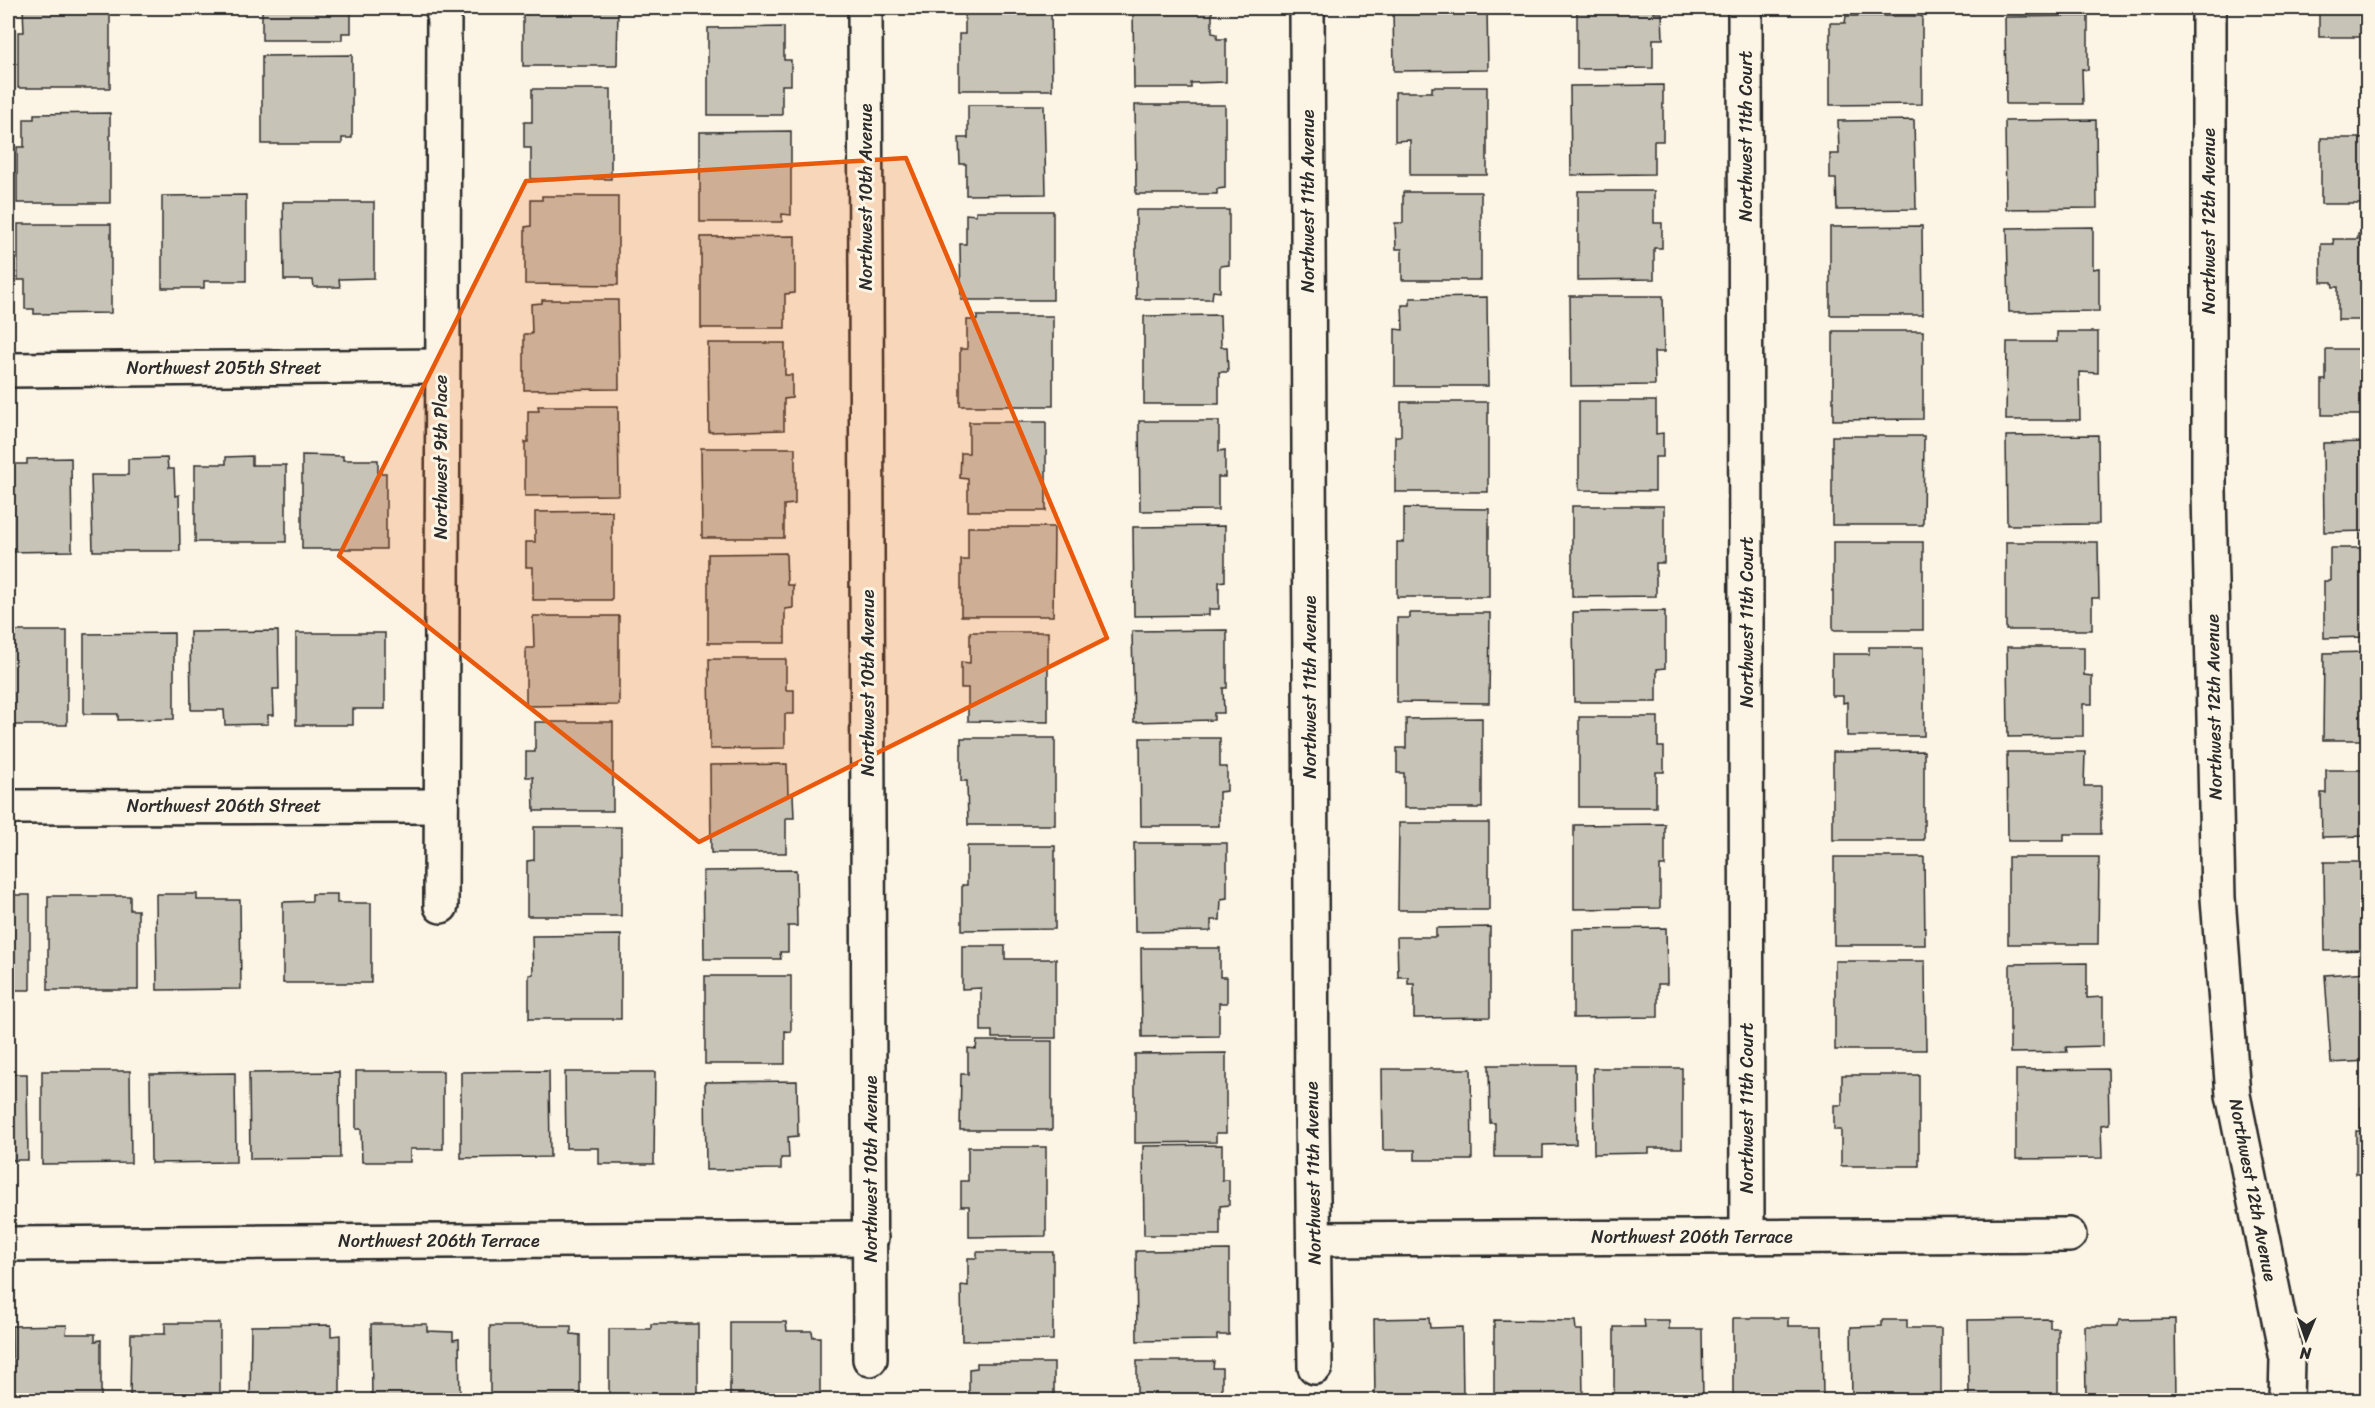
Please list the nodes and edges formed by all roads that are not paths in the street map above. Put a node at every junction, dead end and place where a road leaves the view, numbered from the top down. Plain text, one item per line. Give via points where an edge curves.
1 (444, 8) edge
2 (865, 8) edge
3 (1307, 8) edge
4 (1745, 8) edge
5 (2209, 8) edge
6 (441, 366) junction
7 (8, 370) edge
8 (441, 806) junction
9 (8, 807) edge
10 (441, 906) dead end
11 (2069, 1235) dead end
12 (1747, 1237) junction
13 (871, 1238) junction
14 (1315, 1239) junction
15 (8, 1244) edge
16 (870, 1359) dead end
17 (1315, 1367) dead end
18 (2286, 1401) edge

1 - 6 street, Northwest 9th Place
2 - 13 street, Northwest 10th Avenue
3 - 14 street, Northwest 11th Avenue via 1311,1103
4 - 12 street, Northwest 11th Court
5 - 18 street, Northwest 12th Avenue via 2209,491 2218,898 2233,1095 2287,1359
6 - 7 street, Northwest 205th Street
6 - 8 street, Northwest 9th Place
8 - 9 street, Northwest 206th Street
8 - 10 street, Northwest 9th Place
11 - 12 street, Northwest 206th Terrace
12 - 14 street, Northwest 206th Terrace
13 - 15 street, Northwest 206th Terrace
13 - 16 street, Northwest 10th Avenue
14 - 17 street, Northwest 11th Avenue

